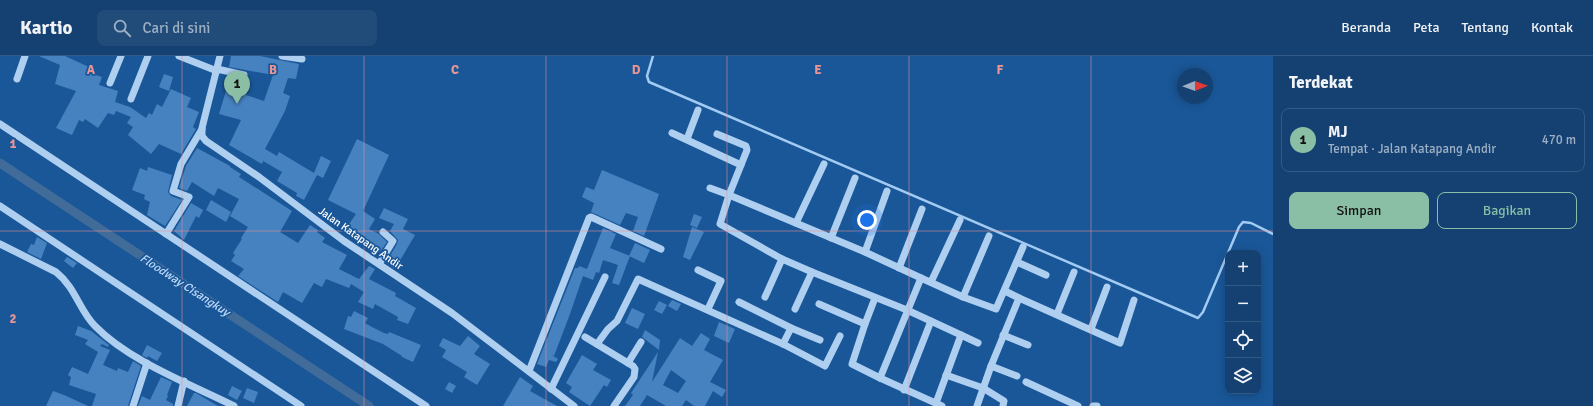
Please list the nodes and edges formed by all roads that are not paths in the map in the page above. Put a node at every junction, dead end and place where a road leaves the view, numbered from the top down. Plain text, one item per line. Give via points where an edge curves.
1 (25, 56) edge
2 (121, 56) edge
3 (148, 56) edge
4 (179, 56) edge
5 (220, 56) edge
6 (282, 56) edge
7 (302, 59) dead end
8 (217, 70) junction
9 (244, 74) dead end
10 (17, 79) dead end
11 (110, 83) dead end
12 (131, 99) dead end
13 (698, 110) dead end
14 (0, 124) edge
15 (202, 128) junction
16 (672, 133) dead end
17 (717, 134) dead end
18 (687, 139) junction
19 (741, 164) junction
20 (824, 164) dead end
21 (856, 178) dead end
22 (710, 188) dead end
23 (887, 191) dead end
24 (729, 195) junction
25 (0, 206) edge
26 (922, 208) dead end
27 (960, 220) dead end
28 (796, 223) junction
29 (383, 232) dead end
30 (166, 234) junction
31 (989, 236) dead end
32 (831, 238) junction
33 (0, 244) edge
34 (1023, 247) dead end
35 (661, 249) dead end
36 (865, 252) junction
37 (782, 259) junction
38 (1016, 262) junction
39 (379, 264) junction
40 (899, 268) junction
41 (698, 270) dead end
42 (812, 272) junction
43 (1074, 272) dead end
44 (1046, 275) dead end
45 (605, 277) dead end
46 (921, 278) junction
47 (931, 282) junction
48 (1107, 287) dead end
49 (1005, 291) junction
50 (765, 297) dead end
51 (963, 297) junction
52 (875, 298) junction
53 (1019, 298) junction
54 (1134, 300) dead end
55 (739, 302) dead end
56 (819, 304) dead end
57 (708, 309) junction
58 (795, 309) dead end
59 (907, 310) junction
60 (1057, 314) junction
61 (931, 321) junction
62 (865, 324) junction
63 (791, 328) junction
64 (1091, 329) junction
65 (961, 335) junction
66 (1003, 335) junction
67 (840, 336) dead end
68 (585, 338) dead end
69 (820, 340) dead end
70 (641, 342) dead end
71 (978, 343) dead end
72 (598, 344) junction
73 (783, 344) junction
74 (1028, 345) dead end
75 (146, 362) junction
76 (628, 363) junction
77 (991, 366) junction
78 (529, 371) junction
79 (946, 375) junction
80 (1018, 376) dead end
81 (880, 378) junction
82 (184, 381) junction
83 (1026, 382) dead end
84 (983, 388) junction
85 (552, 389) junction
86 (904, 390) junction
87 (1003, 404) edge
88 (939, 405) edge
89 (133, 406) edge
90 (178, 406) edge
91 (234, 406) edge
92 (300, 406) edge
93 (426, 406) edge
94 (574, 406) edge
95 (614, 406) edge
96 (977, 406) edge
97 (1012, 406) edge
98 (1078, 406) edge
99 (1093, 406) edge
100 (1097, 406) edge

1 - 10 street
2 - 11 street
3 - 12 street
4 - 8 street
5 - 8 street
6 - 7 street
8 - 9 street
8 - 15 street
13 - 18 street
14 - 30 street
15 - 30 street via 181,164 173,191 189,197
15 - 39 street, Jalan Katapang Andir via 202,136 206,141
16 - 18 street
17 - 19 street via 746,146 747,150
18 - 19 street
19 - 24 street
20 - 28 street
21 - 32 street
22 - 24 street
23 - 36 street
24 - 28 street
24 - 37 street via 720,224
25 - 92 street
26 - 40 street
27 - 47 street
28 - 32 street
29 - 39 street via 393,241
30 - 93 street
31 - 51 street
32 - 36 street
33 - 75 street via 60,275 71,287 94,325 117,345
34 - 38 street
35 - 78 street via 589,218
36 - 40 street
37 - 42 street
37 - 50 street
38 - 44 street
38 - 49 street
39 - 78 street, Jalan Katapang Andir via 452,313
40 - 46 street
41 - 57 street via 721,281
42 - 52 street
42 - 58 street
43 - 60 street
45 - 85 street
46 - 47 street
46 - 59 street
47 - 51 street
48 - 64 street
49 - 51 street via 995,309
49 - 53 street
52 - 59 street
52 - 62 street
53 - 60 street
53 - 66 street
54 - 64 street via 1120,343
55 - 63 street
56 - 62 street
57 - 72 street via 638,279 617,321
57 - 73 street
59 - 61 street
59 - 81 street
60 - 64 street
61 - 65 street
61 - 86 street
62 - 81 street via 852,364
63 - 69 street
63 - 73 street
65 - 71 street
65 - 79 street
66 - 74 street
66 - 77 street
67 - 73 street via 825,366
68 - 72 street
70 - 76 street
72 - 76 street
75 - 82 street
75 - 89 street
76 - 95 street via 635,369 634,377
77 - 80 street
77 - 84 street
78 - 85 street, Jalan Katapang Andir
79 - 84 street
79 - 88 street
81 - 86 street
82 - 90 street
82 - 91 street
83 - 98 street
84 - 87 street
84 - 96 street
85 - 94 street, Jalan Katapang Andir
86 - 88 street
87 - 97 street
99 - 100 street

